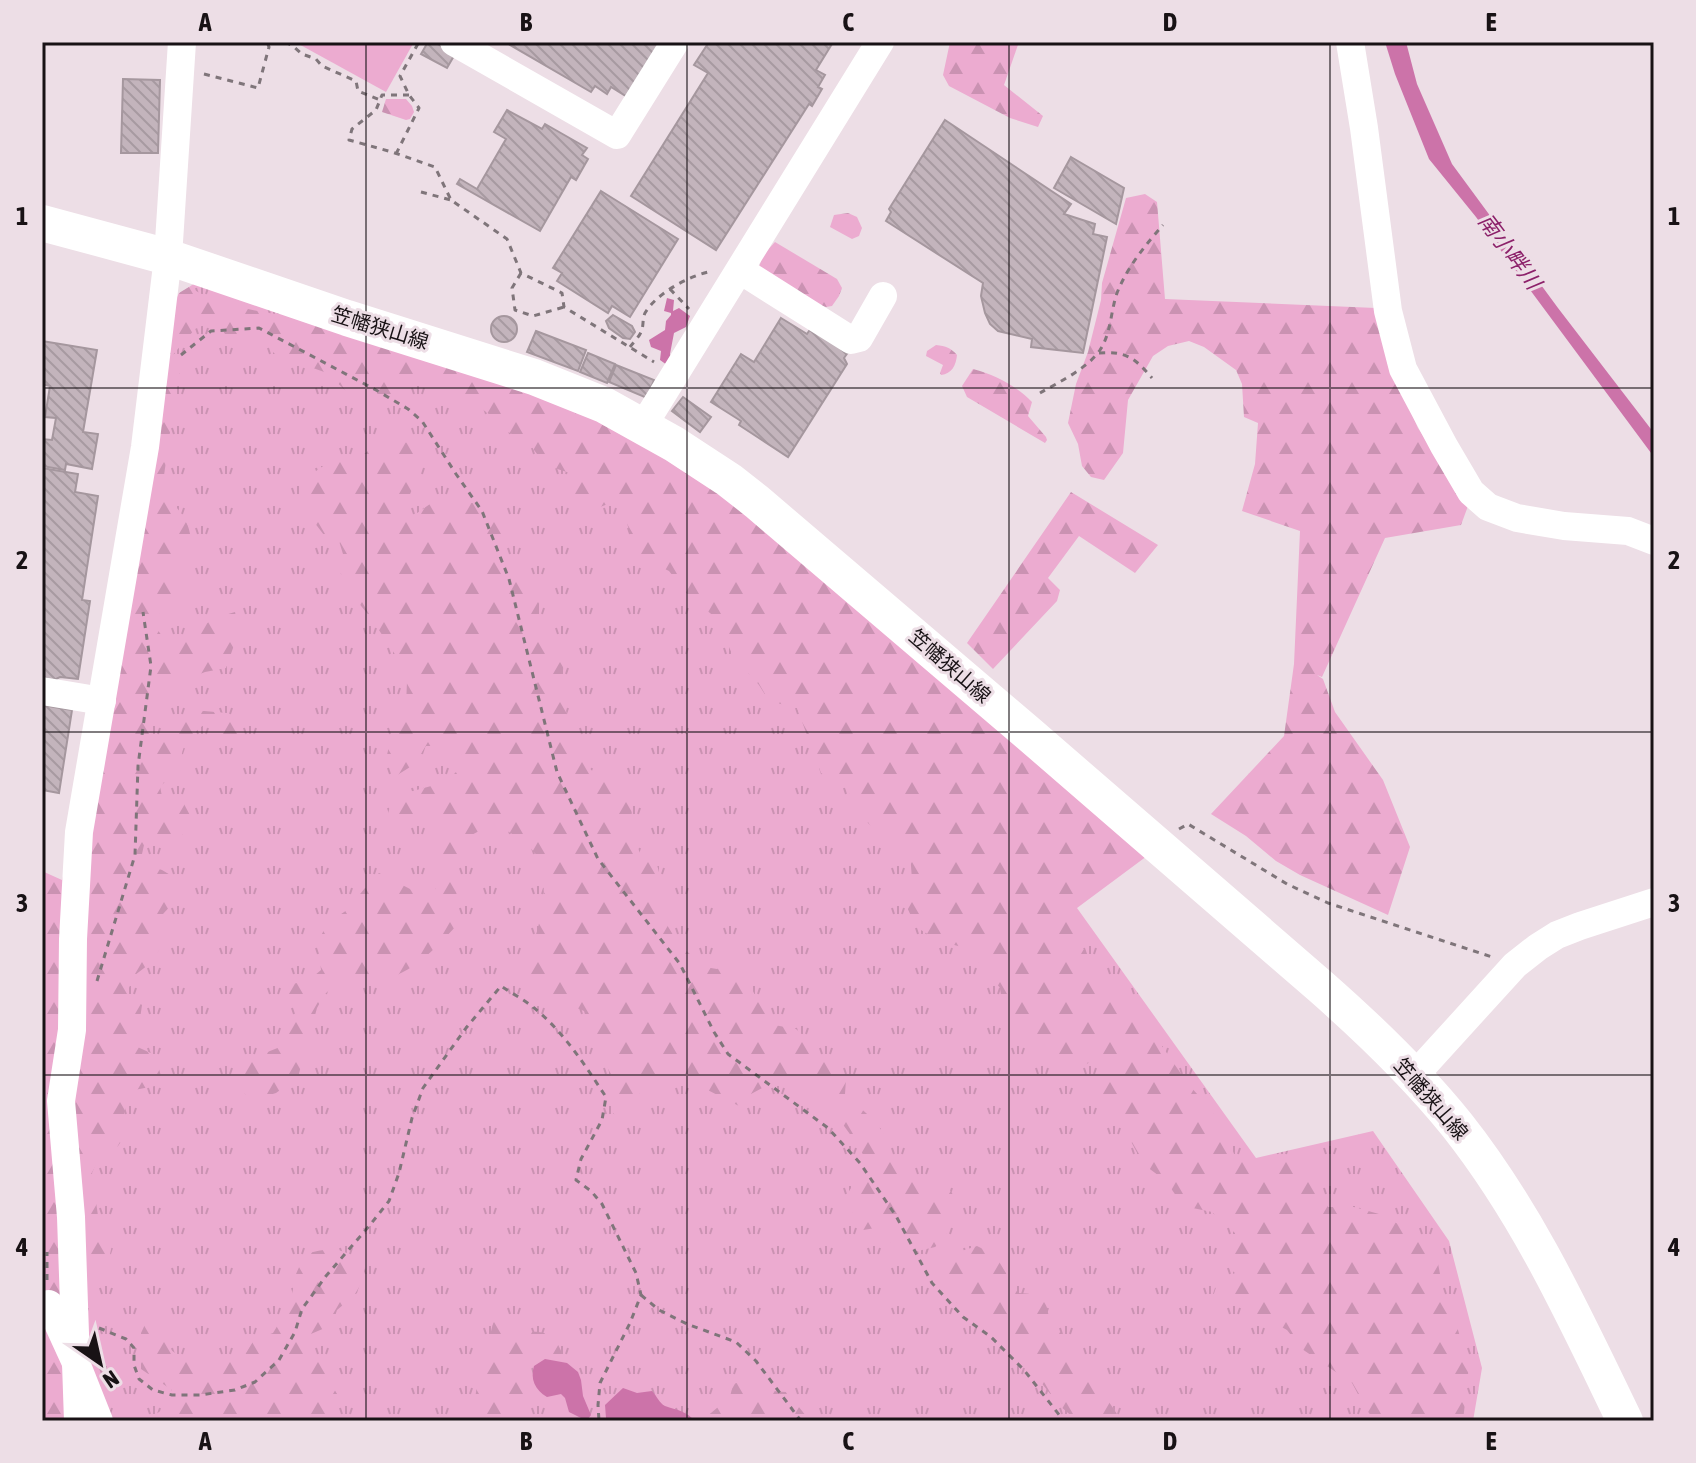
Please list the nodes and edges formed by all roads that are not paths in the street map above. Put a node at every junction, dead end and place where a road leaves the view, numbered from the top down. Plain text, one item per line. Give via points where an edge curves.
1 (454, 42) edge
2 (675, 42) edge
3 (880, 42) edge
4 (1350, 42) edge
5 (181, 55) edge
6 (42, 223) edge
7 (168, 257) junction
8 (737, 275) junction
9 (883, 296) dead end
10 (643, 426) junction
11 (1654, 541) edge
12 (42, 691) edge
13 (102, 701) junction
14 (1654, 902) edge
15 (1414, 1076) junction
16 (51, 1091) edge
17 (49, 1304) road end
18 (76, 1363) junction
19 (78, 1421) edge
20 (99, 1421) edge
21 (1625, 1421) edge

1 - 2 street via 617,135
3 - 8 street
4 - 11 street via 1388,311 1403,369 1471,492 1488,507 1517,518 1628,531
5 - 7 street
6 - 7 main road, 笠幡狭山線
7 - 10 main road, 笠幡狭山線 via 534,377
7 - 13 street via 145,447
8 - 9 street via 851,340 859,338
8 - 10 street
10 - 15 main road, 笠幡狭山線 via 757,502 1343,1006
12 - 13 street
13 - 16 street via 79,832 72,1030
14 - 15 street via 1580,926 1538,947 1515,965
15 - 21 main road, 笠幡狭山線 via 1465,1136 1534,1239
16 - 18 street via 71,1217
17 - 18 street
18 - 19 street
18 - 20 street

